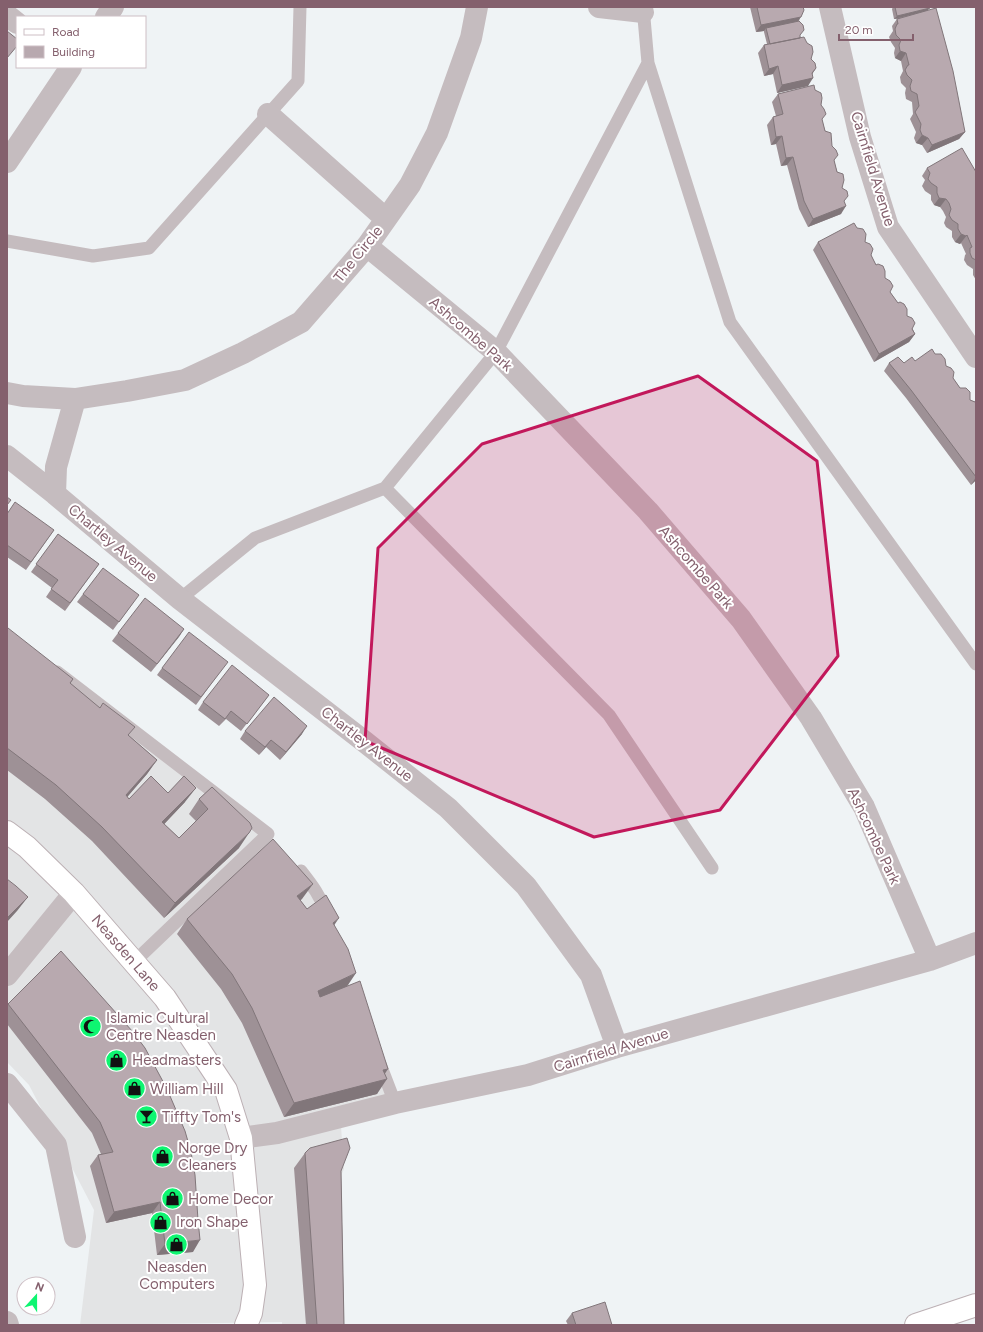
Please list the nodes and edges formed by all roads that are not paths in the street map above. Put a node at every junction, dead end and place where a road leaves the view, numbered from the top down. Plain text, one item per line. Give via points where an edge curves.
1 (113, 7) edge
2 (300, 7) edge
3 (477, 7) edge
4 (599, 7) edge
5 (830, 7) edge
6 (643, 10) edge
7 (7, 15) edge
8 (107, 16) edge
9 (16, 22) edge
10 (648, 63) junction
11 (69, 68) edge
12 (268, 114) junction
13 (7, 162) edge
14 (386, 219) junction
15 (7, 241) edge
16 (368, 246) junction
17 (496, 352) junction
18 (976, 357) edge
19 (7, 393) edge
20 (75, 398) junction
21 (7, 456) edge
22 (385, 488) junction
23 (55, 494) junction
24 (180, 599) junction
25 (45, 663) edge
26 (976, 664) edge
27 (7, 832) edge
28 (268, 834) junction
29 (278, 845) edge
30 (293, 863) edge
31 (712, 868) dead end
32 (74, 893) junction
33 (332, 929) edge
34 (976, 943) edge
35 (930, 960) junction
36 (134, 962) junction
37 (7, 975) edge
38 (617, 1046) junction
39 (377, 1055) edge
40 (7, 1084) edge
41 (395, 1103) junction
42 (241, 1138) junction
43 (75, 1237) dead end
44 (976, 1305) edge
45 (246, 1325) edge
46 (916, 1325) edge

1 - 8 street
2 - 12 lane via 298,81
3 - 14 street, The Circle via 471,38 437,133 410,185
4 - 6 street
5 - 18 street, Cairnfield Avenue via 860,137 888,227
6 - 10 lane
7 - 9 street
10 - 17 lane
10 - 26 lane via 730,322
11 - 13 street
12 - 14 street
12 - 15 lane via 149,248 93,256
14 - 16 street, The Circle
16 - 17 street, Ashcombe Park
16 - 20 street, The Circle via 301,322 243,353 185,380 127,392
17 - 22 lane
17 - 35 street, Ashcombe Park via 648,511 741,619 810,718 864,807
19 - 20 street, The Circle
20 - 23 street, Chartley Avenue via 56,467
21 - 23 street, Chartley Avenue
22 - 24 lane via 255,538
22 - 31 lane via 609,715
23 - 24 street, Chartley Avenue
24 - 38 street, Chartley Avenue via 448,808 526,886 591,975
25 - 28 lane
27 - 32 street, Neasden Lane
28 - 29 lane
28 - 36 lane
30 - 33 lane via 322,900
32 - 36 street, Neasden Lane
32 - 37 street
34 - 35 street, Cairnfield Avenue
35 - 38 street, Cairnfield Avenue
36 - 42 street, Neasden Lane via 165,998 226,1090
38 - 41 street, Cairnfield Avenue via 528,1075
39 - 41 lane
40 - 43 street via 56,1145
41 - 42 street, Cairnfield Avenue via 277,1133
42 - 45 street, Neasden Lane via 255,1285 251,1313
44 - 46 street

